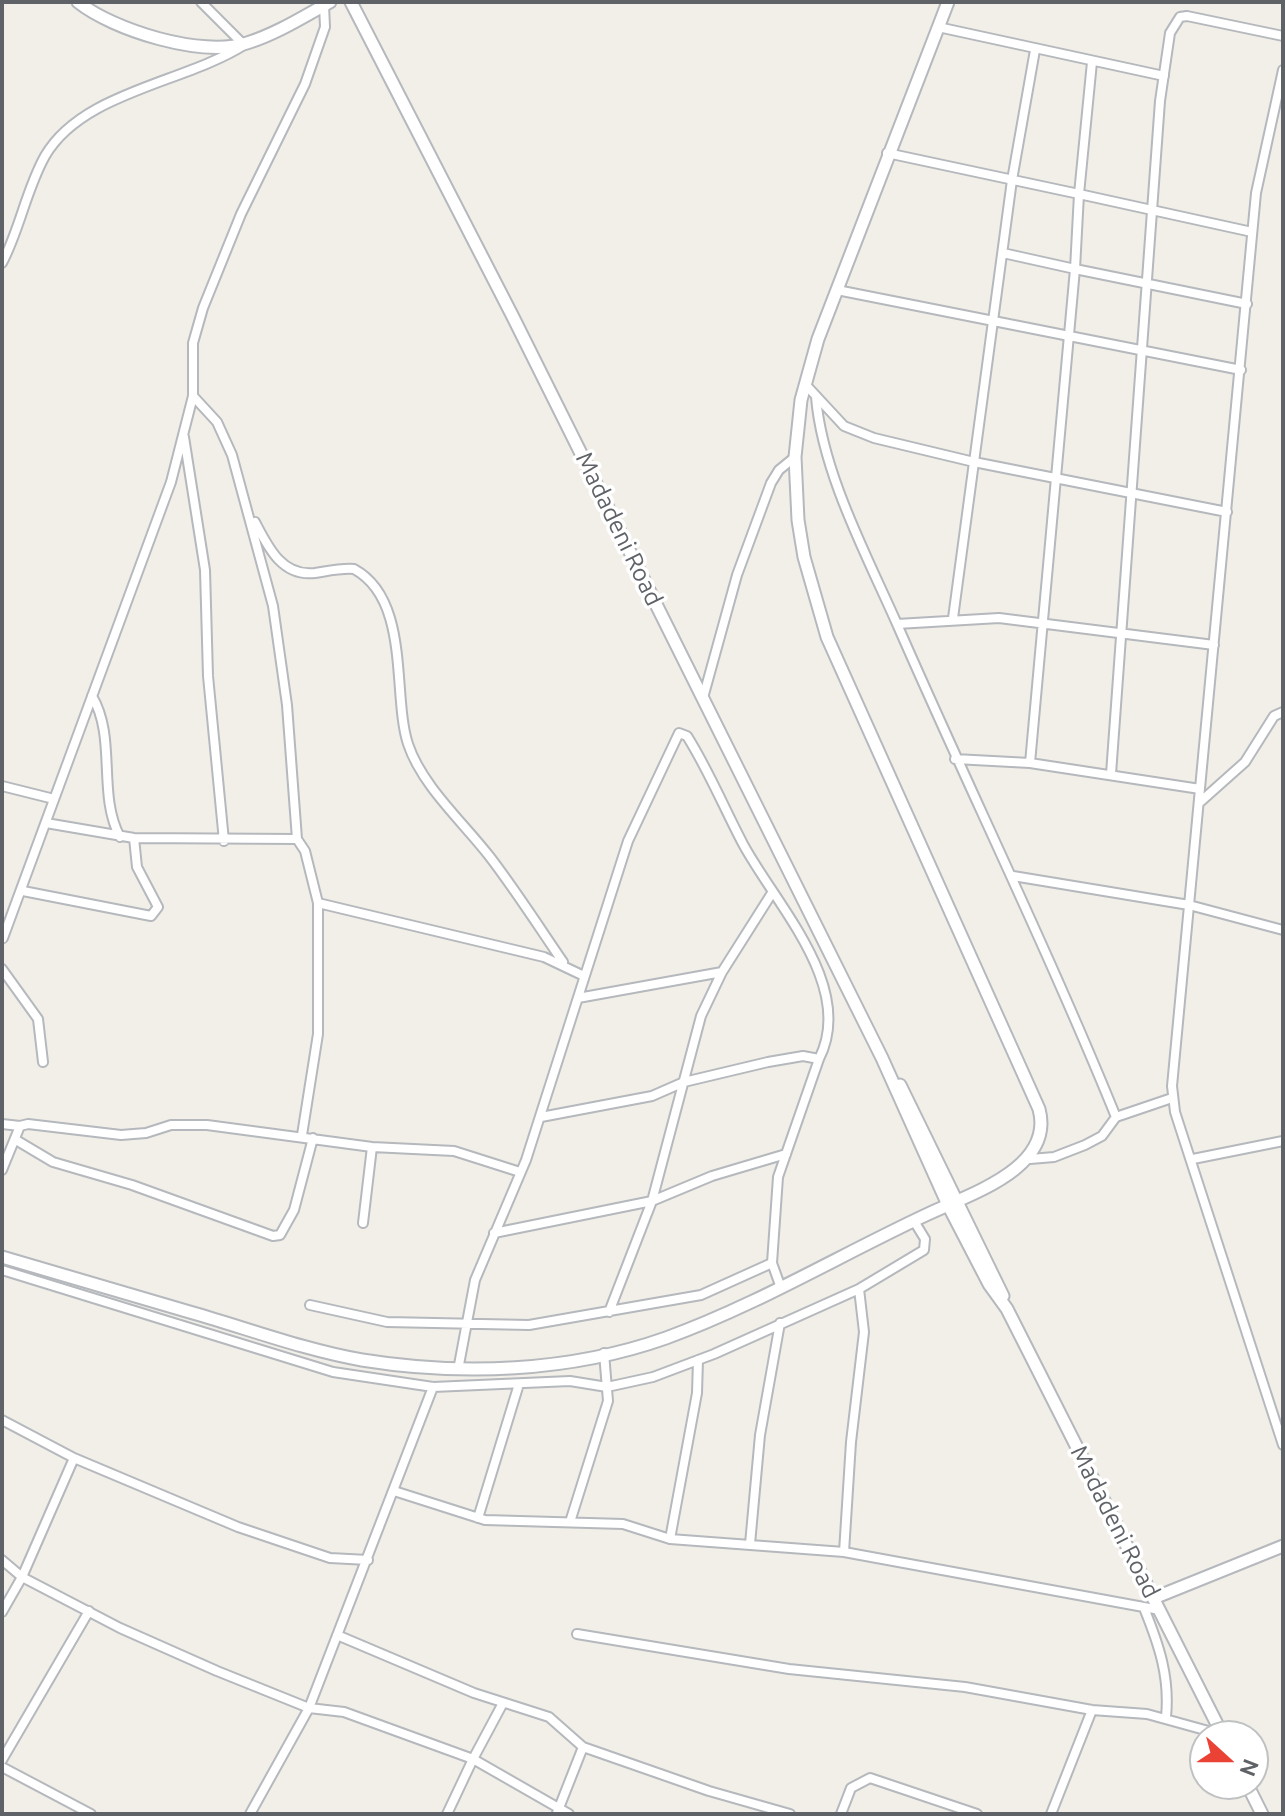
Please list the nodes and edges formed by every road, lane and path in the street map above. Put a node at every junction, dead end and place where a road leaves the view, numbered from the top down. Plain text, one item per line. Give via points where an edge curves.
1 (78, 2) edge
2 (201, 2) edge
3 (351, 2) edge
4 (948, 2) edge
5 (327, 3) edge
6 (938, 27) junction
7 (1283, 36) edge
8 (244, 45) junction
9 (1035, 50) junction
10 (1092, 62) junction
11 (1283, 70) edge
12 (1164, 76) junction
13 (887, 153) junction
14 (1012, 180) junction
15 (1079, 194) junction
16 (1152, 211) junction
17 (1252, 232) junction
18 (1003, 253) junction
19 (2, 263) edge
20 (1075, 269) junction
21 (1146, 283) junction
22 (837, 290) junction
23 (1247, 304) junction
24 (993, 323) junction
25 (1070, 338) junction
26 (1143, 353) junction
27 (1241, 370) junction
28 (804, 383) junction
29 (193, 396) junction
30 (816, 397) junction
31 (184, 436) junction
32 (795, 457) junction
33 (974, 462) junction
34 (1055, 479) junction
35 (1134, 494) junction
36 (250, 511) junction
37 (1227, 512) junction
38 (953, 618) junction
39 (1042, 623) junction
40 (897, 624) junction
41 (1121, 634) junction
42 (1214, 645) junction
43 (92, 696) junction
44 (703, 698) junction
45 (1283, 712) edge
46 (955, 759) junction
47 (1030, 763) junction
48 (1111, 774) junction
49 (2, 786) edge
50 (1200, 789) junction
51 (54, 799) junction
52 (1198, 804) junction
53 (46, 823) junction
54 (120, 837) junction
55 (134, 838) junction
56 (297, 839) junction
57 (224, 841) junction
58 (1013, 876) junction
59 (23, 891) junction
60 (772, 893) junction
61 (318, 903) junction
62 (1189, 905) junction
63 (1283, 930) edge
64 (2, 938) edge
65 (564, 963) junction
66 (2, 969) edge
67 (722, 972) junction
68 (584, 976) junction
69 (578, 998) junction
70 (819, 1059) junction
71 (43, 1062) dead end
72 (684, 1082) junction
73 (1172, 1098) junction
74 (541, 1117) junction
75 (1116, 1117) junction
76 (2, 1124) edge
77 (20, 1126) junction
78 (302, 1135) junction
79 (313, 1138) junction
80 (16, 1140) junction
81 (1283, 1141) edge
82 (372, 1147) junction
83 (787, 1154) junction
84 (1030, 1159) junction
85 (1193, 1159) junction
86 (2, 1170) edge
87 (520, 1172) junction
88 (652, 1201) junction
89 (953, 1202) junction
90 (914, 1221) junction
91 (363, 1223) dead end
92 (494, 1233) junction
93 (2, 1257) edge
94 (772, 1263) junction
95 (2, 1270) edge
96 (781, 1288) junction
97 (859, 1289) junction
98 (310, 1305) dead end
99 (609, 1312) junction
100 (780, 1323) junction
101 (464, 1325) junction
102 (604, 1353) junction
103 (698, 1360) junction
104 (458, 1370) junction
105 (519, 1384) junction
106 (433, 1387) junction
107 (607, 1387) junction
108 (2, 1420) edge
109 (1283, 1445) edge
110 (74, 1458) junction
111 (394, 1491) junction
112 (478, 1518) junction
113 (570, 1522) junction
114 (670, 1539) junction
115 (750, 1544) junction
116 (1283, 1546) edge
117 (844, 1552) junction
118 (2, 1560) edge
119 (368, 1560) junction
120 (22, 1577) junction
121 (1154, 1598) junction
122 (1144, 1608) junction
123 (1160, 1610) junction
124 (89, 1611) junction
125 (2, 1612) edge
126 (577, 1634) dead end
127 (337, 1635) junction
128 (503, 1703) junction
129 (309, 1708) junction
130 (1092, 1710) junction
131 (1166, 1717) junction
132 (1215, 1720) edge
133 (1189, 1725) edge
134 (583, 1747) junction
135 (473, 1759) junction
136 (2, 1760) edge
137 (2, 1767) edge
138 (557, 1812) edge
139 (91, 1814) edge
140 (250, 1814) edge
141 (447, 1814) edge
142 (569, 1814) edge
143 (790, 1814) edge
144 (841, 1814) edge
145 (977, 1814) edge
146 (1051, 1814) edge

1 - 8 street via 133,31 216,48
2 - 8 street
3 - 44 street, Madadeni Road
4 - 6 street
5 - 8 street
5 - 29 street via 325,27 305,84 241,214 203,308 193,343
6 - 9 street
6 - 13 street
7 - 12 street via 1180,17 1170,33
8 - 19 street via 72,124 45,157
9 - 10 street
9 - 14 street
10 - 12 street
10 - 15 street
11 - 17 street
12 - 16 street
13 - 14 street
13 - 22 street
14 - 15 street
14 - 18 street
15 - 16 street
15 - 20 street
16 - 17 street
16 - 21 street
17 - 23 street
18 - 20 street
18 - 24 street
20 - 21 street
20 - 25 street
21 - 23 street
21 - 26 street
22 - 24 street
22 - 28 street
23 - 27 street
24 - 25 street
24 - 33 street
25 - 26 street
25 - 34 street
26 - 27 street
26 - 35 street
27 - 37 street
28 - 30 street
28 - 32 street
29 - 31 street
29 - 36 street via 224,434
30 - 33 street via 852,430
30 - 40 street via 830,461
31 - 43 street
31 - 57 street via 205,570 208,676
32 - 44 street via 771,483 737,575
32 - 84 street via 804,557 827,637 1034,1099 1042,1129
33 - 34 street
33 - 38 street
34 - 35 street
34 - 39 street
35 - 37 street
35 - 41 street
36 - 56 street via 281,656
36 - 65 street via 275,557 289,569 307,574 354,569 374,590 393,628 406,736 416,763 516,891
37 - 42 street
38 - 39 street
38 - 40 street
39 - 41 street
39 - 47 street
40 - 46 street
41 - 42 street
41 - 48 street
42 - 50 street
43 - 51 street
43 - 54 street via 102,719 112,814
44 - 89 street, Madadeni Road
45 - 52 street via 1274,716 1245,762
46 - 47 street
46 - 58 street
47 - 48 street
48 - 50 street
49 - 51 street
50 - 52 street
51 - 53 street
52 - 62 street
53 - 54 street
53 - 59 street
54 - 55 street
55 - 57 street
55 - 59 street via 137,867 158,907 151,916
56 - 57 street
56 - 61 street
58 - 62 street
58 - 75 street
59 - 64 street
60 - 67 street
60 - 68 street via 700,756 679,733 628,841
60 - 70 street via 803,940 823,985 830,1024
61 - 65 street
61 - 78 street via 318,1034
62 - 63 street
62 - 73 street
65 - 68 street
66 - 71 street via 38,1019
67 - 69 street
67 - 72 street via 701,1016
68 - 69 street
69 - 74 street
70 - 72 street via 788,1058
70 - 83 street
72 - 74 street via 652,1096
72 - 88 street
73 - 75 street
73 - 85 street
74 - 87 street
75 - 84 street via 1097,1140 1054,1157
76 - 77 street
77 - 78 street via 38,1123 137,1135 196,1124
77 - 80 street
78 - 79 street
79 - 80 street via 294,1210 280,1235 273,1236 53,1162
79 - 82 street
80 - 86 street
81 - 85 street
82 - 87 street via 454,1151
82 - 91 street
83 - 88 street
83 - 94 street via 773,1211
84 - 89 street
85 - 109 street
87 - 92 street
88 - 92 street
88 - 99 street
89 - 90 street
89 - 121 street, Madadeni Road via 989,1284 1007,1309
90 - 96 street
90 - 97 street via 926,1243 923,1252
92 - 101 street
93 - 104 street via 328,1352
94 - 96 street
94 - 99 street via 701,1295
95 - 106 street via 314,1368
96 - 102 street via 663,1339
97 - 100 street
97 - 117 street via 864,1332
98 - 101 street via 387,1322
99 - 101 street via 529,1325
100 - 103 street
100 - 115 street via 760,1435
101 - 104 street
102 - 104 street
102 - 107 street
103 - 107 street
103 - 114 street via 697,1393
105 - 106 street
105 - 107 street via 570,1381
105 - 112 street
106 - 111 street
107 - 113 street via 606,1409
108 - 110 street
110 - 119 street via 300,1549 330,1558
110 - 120 street
111 - 112 street
111 - 119 street
112 - 113 street
113 - 114 street via 623,1524
114 - 115 street
115 - 117 street
116 - 121 street
117 - 122 street
118 - 120 street
119 - 127 street
120 - 124 street
120 - 125 street
121 - 123 street, Madadeni Road
122 - 123 street
122 - 131 street via 1164,1664
123 - 132 street, Madadeni Road
124 - 129 street
124 - 136 street
126 - 130 street via 789,1669 989,1690
127 - 128 street
127 - 129 street
128 - 134 street via 549,1717
128 - 135 street
129 - 135 street via 344,1712
129 - 140 street
130 - 131 street
130 - 146 street
131 - 133 street
134 - 138 street
134 - 143 street
135 - 138 street
135 - 141 street
137 - 139 street
138 - 142 street
144 - 145 street via 851,1788 870,1778

